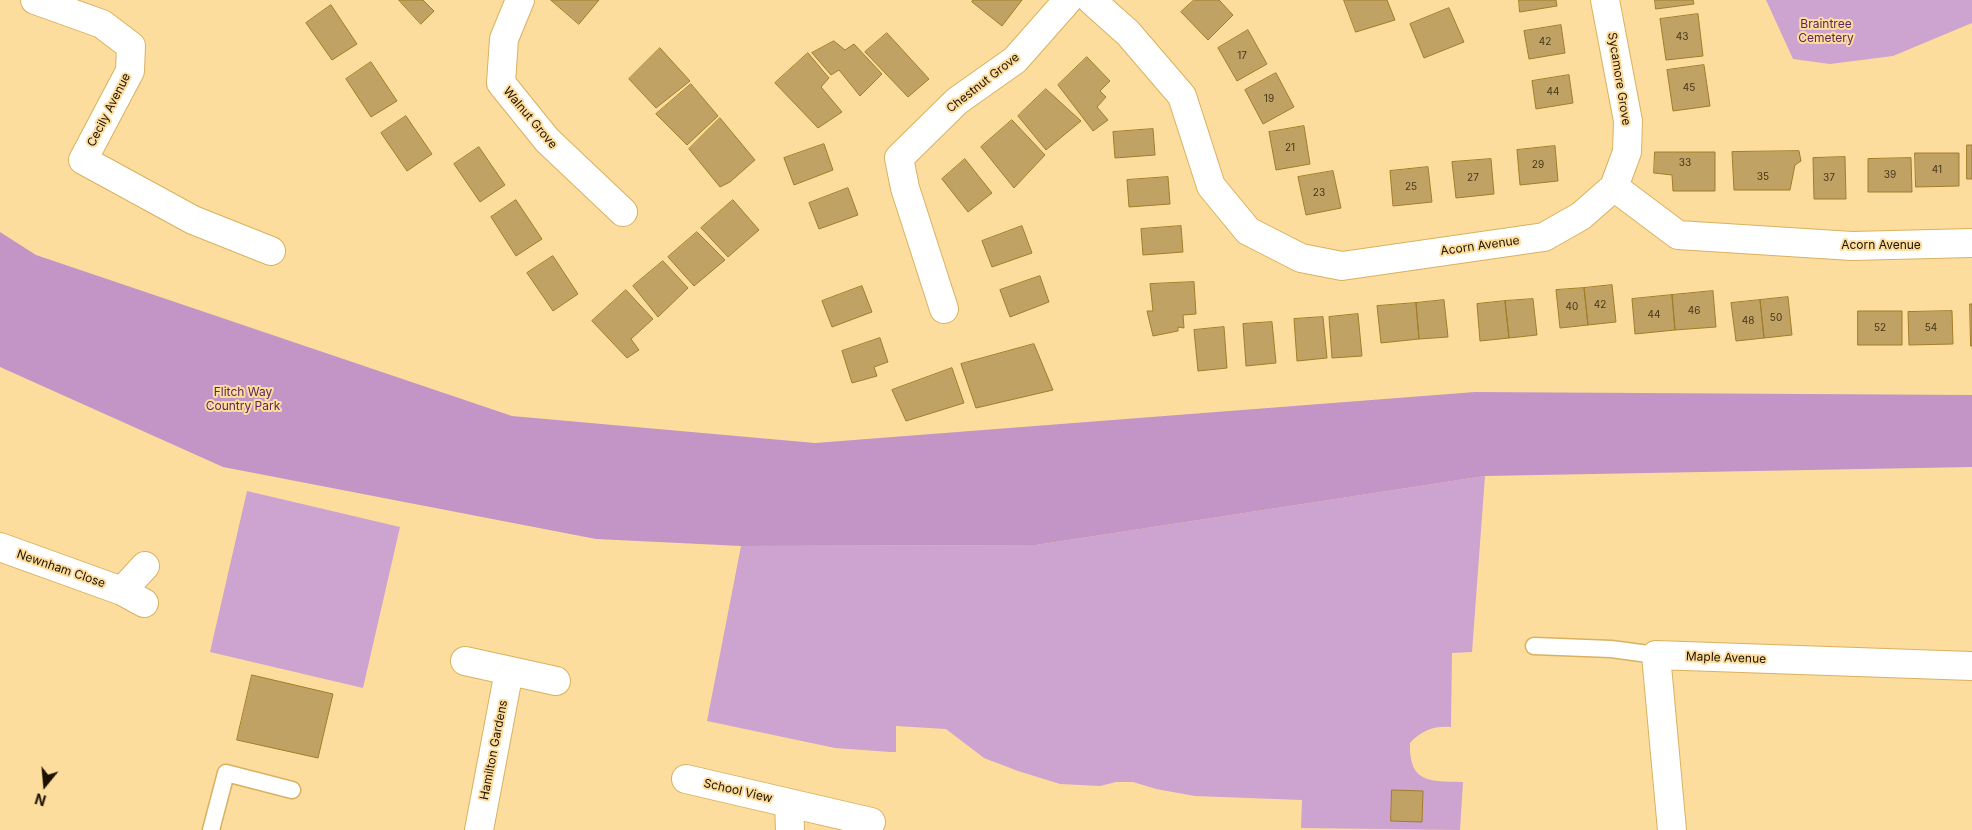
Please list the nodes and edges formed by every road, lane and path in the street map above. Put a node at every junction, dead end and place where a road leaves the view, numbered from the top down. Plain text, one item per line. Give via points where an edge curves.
1 (35, 0) edge
2 (520, 0) edge
3 (1068, 0) edge
4 (1091, 0) edge
5 (1605, 0) edge
6 (1614, 187) junction
7 (623, 212) dead end
8 (1972, 243) edge
9 (271, 251) dead end
10 (944, 309) dead end
11 (0, 547) edge
12 (145, 566) dead end
13 (1534, 646) dead end
14 (1656, 655) junction
15 (465, 661) dead end
16 (1972, 666) edge
17 (509, 670) junction
18 (556, 681) dead end
19 (686, 779) dead end
20 (292, 790) dead end
21 (789, 803) junction
22 (872, 822) dead end
23 (211, 830) edge
24 (479, 830) edge
25 (790, 830) edge
26 (1672, 830) edge

1 - 9 street, Cecily Avenue via 102,24 131,46 130,72 83,160 193,220
2 - 7 street, Walnut Grove via 504,39 501,83 547,140
3 - 10 street, Chestnut Grove via 1015,60 957,101 899,158 905,188
4 - 6 street, Acorn Avenue via 1128,33 1182,96 1211,186 1248,231 1301,258 1342,266 1544,237 1581,216
5 - 6 street, Sycamore Grove via 1628,122 1626,152
6 - 8 street, Acorn Avenue via 1678,235 1852,246
11 - 12 street, Newnham Close via 133,597
13 - 14 lane
14 - 16 street, Maple Avenue
14 - 26 street
15 - 17 street
17 - 18 street
17 - 24 street, Hamilton Gardens
19 - 21 street, School View
20 - 23 lane via 226,774
21 - 22 street, School View
21 - 25 street, School View

